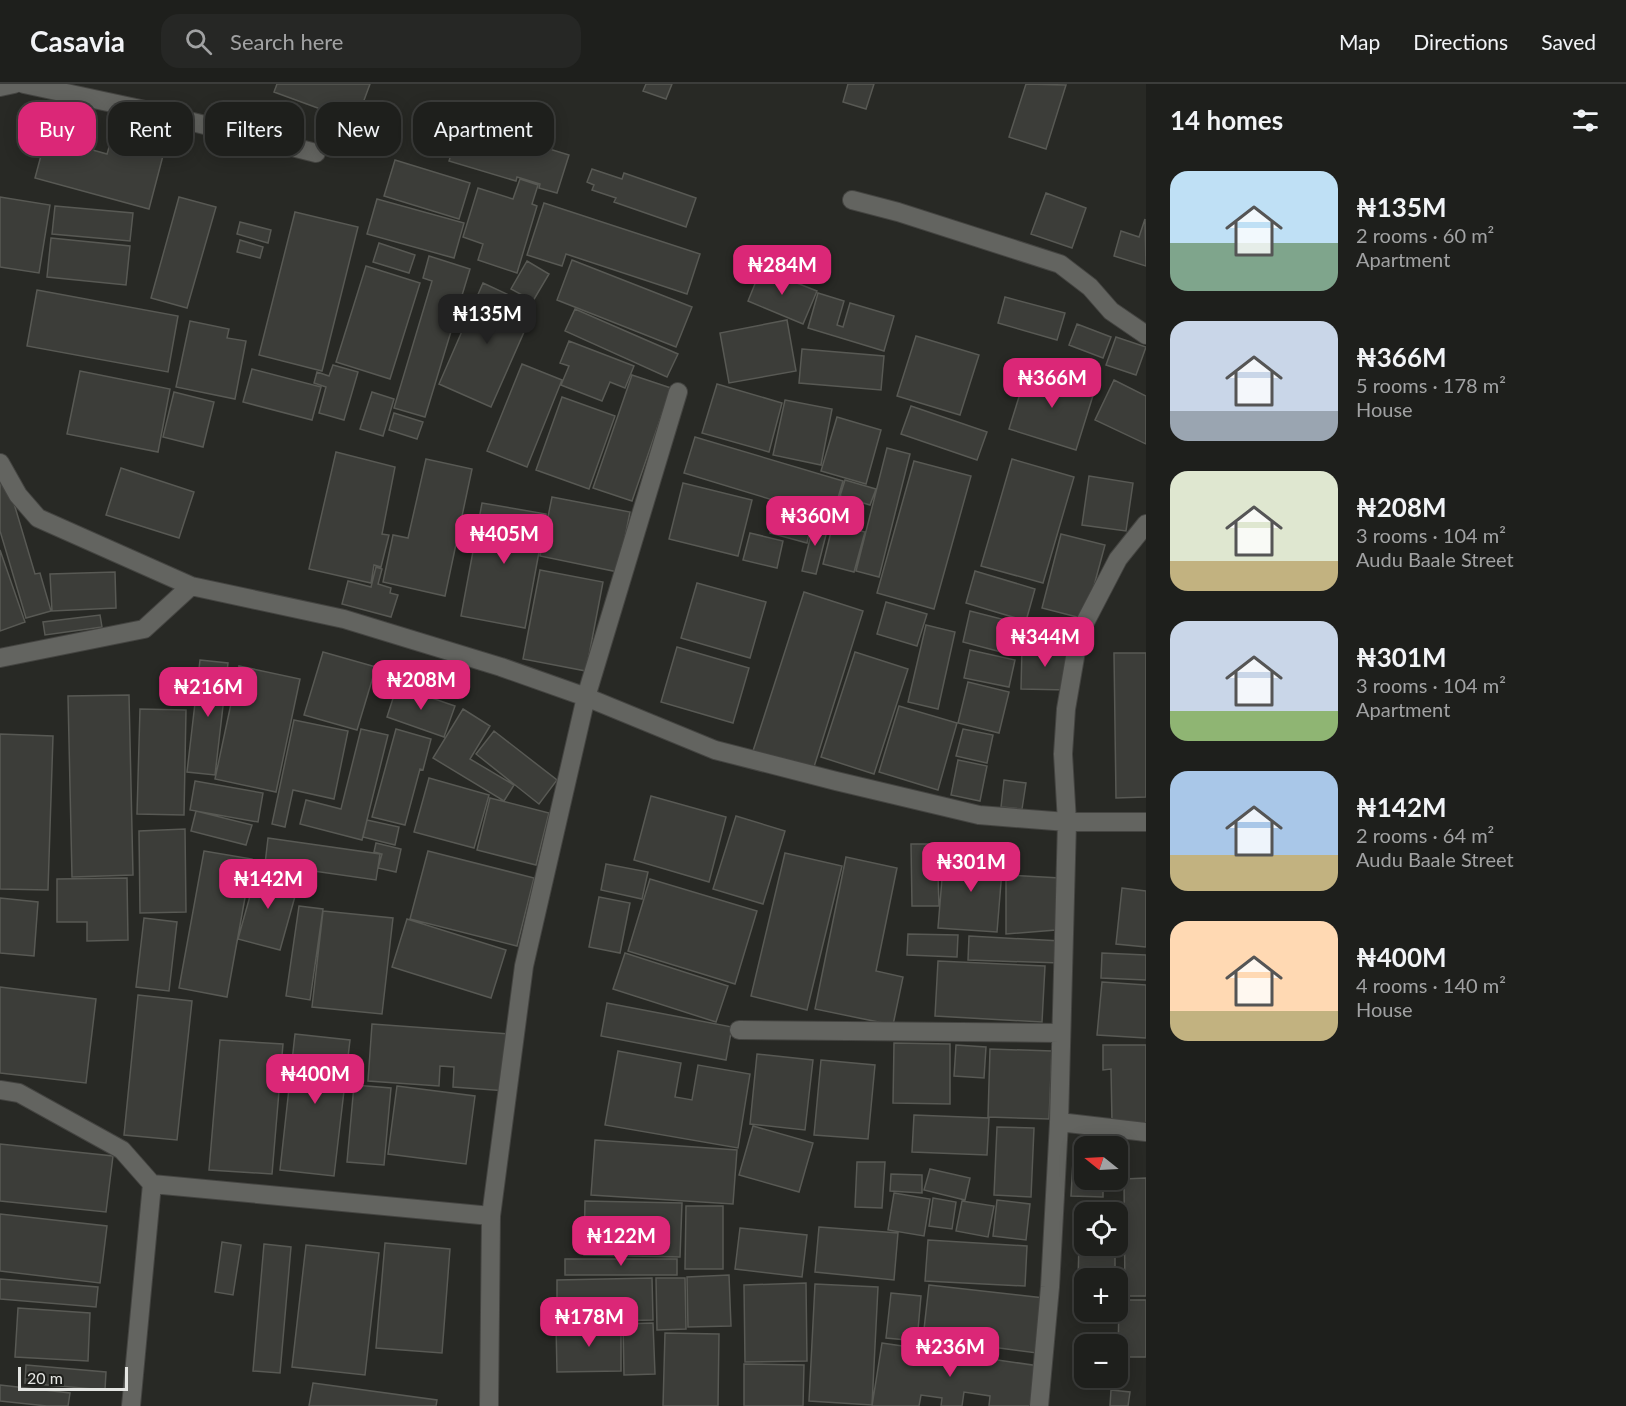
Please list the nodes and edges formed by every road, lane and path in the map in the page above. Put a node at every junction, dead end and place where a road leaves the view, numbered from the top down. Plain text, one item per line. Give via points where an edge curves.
1 (14, 84) edge
2 (24, 84) edge
3 (0, 87) edge
4 (316, 153) dead end
5 (852, 200) dead end
6 (1146, 335) edge
7 (678, 392) dead end
8 (0, 463) edge
9 (1146, 524) edge
10 (191, 586) junction
11 (0, 658) edge
12 (586, 696) junction
13 (1067, 822) junction
14 (1146, 822) edge
15 (739, 1030) dead end
16 (1060, 1033) junction
17 (0, 1090) edge
18 (1059, 1122) junction
19 (1146, 1132) edge
20 (152, 1184) junction
21 (491, 1216) junction
22 (131, 1406) edge
23 (489, 1406) edge
24 (1038, 1406) edge

1 - 3 street
2 - 4 street
5 - 6 street via 1060,264 1090,287 1111,311
7 - 12 street
8 - 10 street via 18,495 38,518
9 - 13 street via 1118,559 1079,634 1066,709
10 - 11 street via 144,629
10 - 12 street via 345,619
12 - 13 street via 715,750 814,776 979,815
12 - 21 street via 524,966
13 - 14 street
13 - 16 street
15 - 16 street
16 - 18 street
17 - 20 street via 20,1093 122,1150
18 - 19 street
18 - 24 street via 1050,1287
20 - 21 street
20 - 22 street
21 - 23 street

